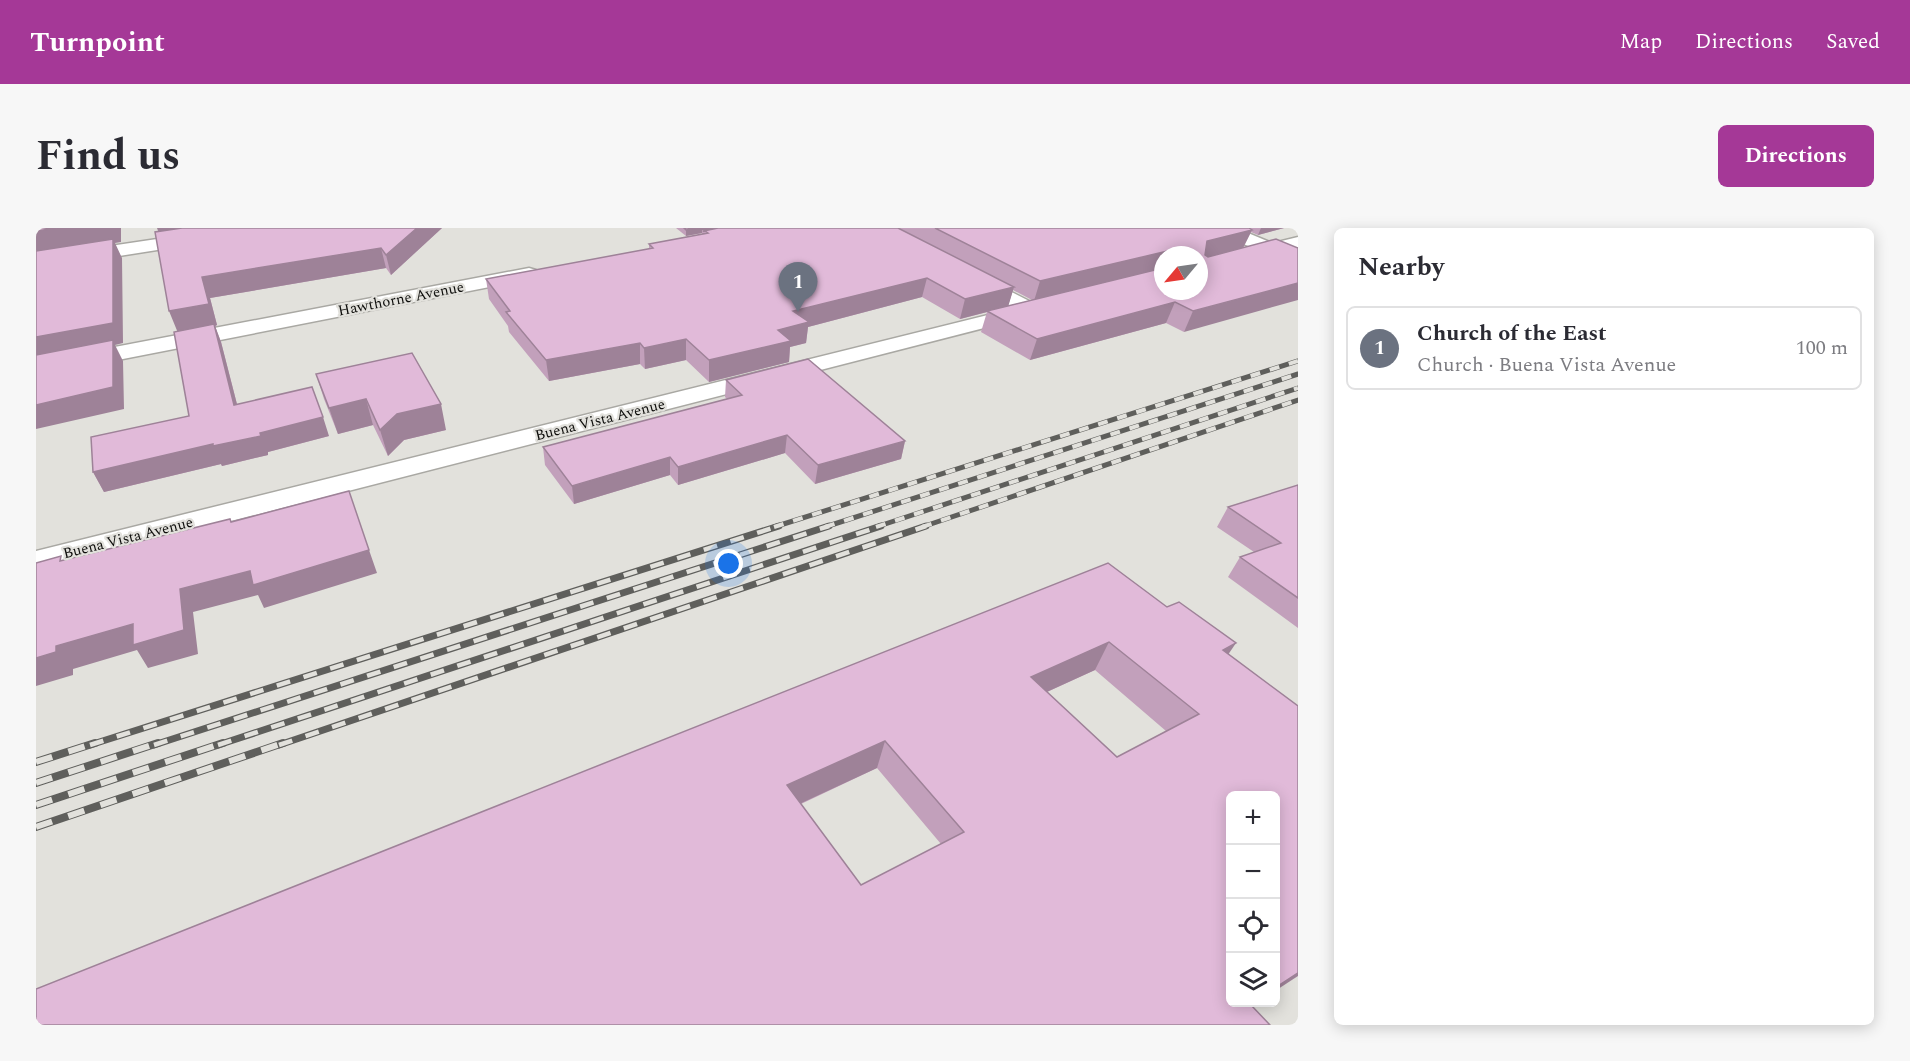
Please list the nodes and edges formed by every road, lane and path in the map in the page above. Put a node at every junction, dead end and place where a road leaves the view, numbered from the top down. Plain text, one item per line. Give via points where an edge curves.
1 (266, 228) edge
2 (1221, 228) edge
3 (1298, 242) edge
4 (1272, 249) junction
5 (1240, 257) edge
6 (1298, 259) edge
7 (36, 263) edge
8 (950, 266) edge
9 (548, 270) edge
10 (36, 369) edge
11 (36, 561) edge

1 - 7 street
2 - 4 street
3 - 4 street
4 - 5 street
4 - 6 street
8 - 11 street, Buena Vista Avenue via 1043,307
9 - 10 street, Hawthorne Avenue

